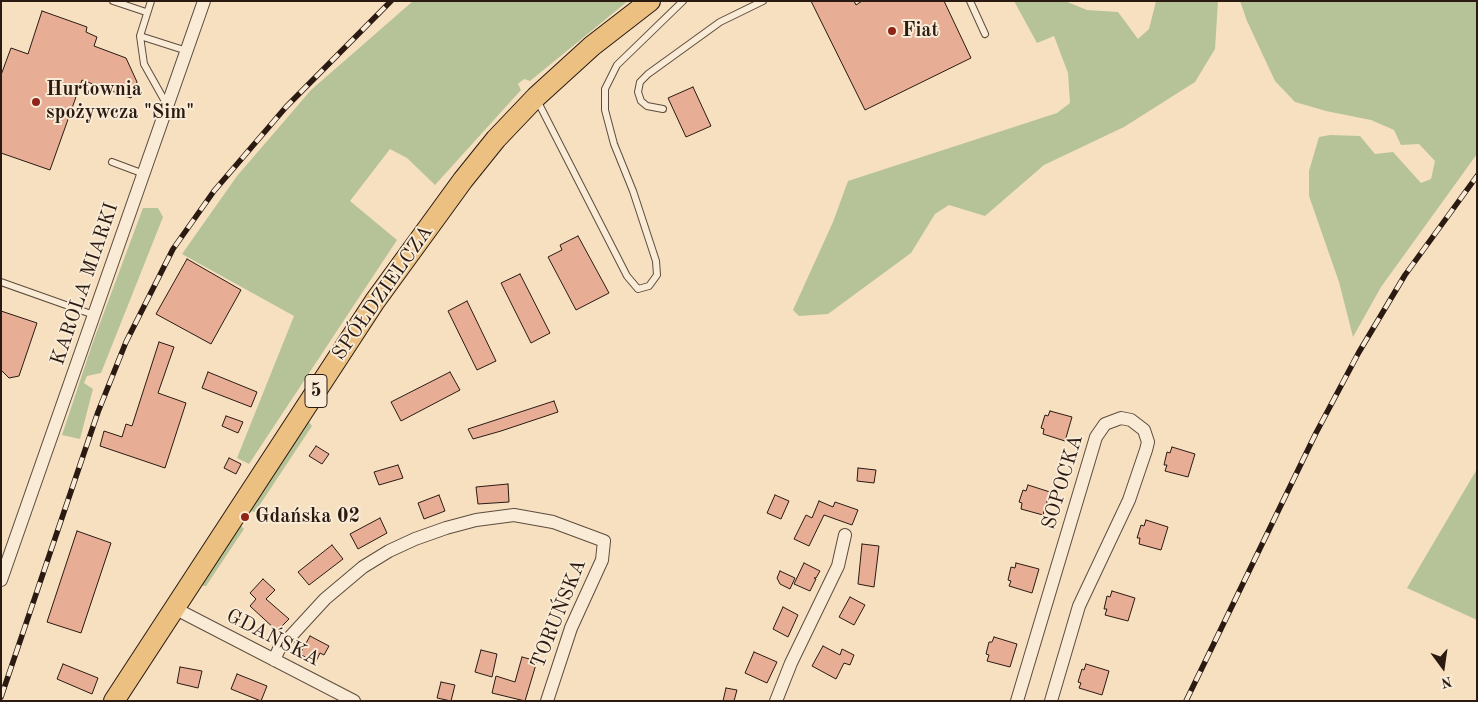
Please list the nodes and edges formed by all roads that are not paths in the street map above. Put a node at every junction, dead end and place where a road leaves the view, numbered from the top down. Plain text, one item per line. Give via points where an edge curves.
1 (114, 1) edge
2 (151, 1) edge
3 (204, 1) edge
4 (650, 1) edge
5 (683, 1) edge
6 (763, 1) edge
7 (970, 1) edge
8 (146, 12) junction
9 (986, 34) dead end
10 (140, 36) junction
11 (187, 51) junction
12 (533, 94) junction
13 (168, 105) junction
14 (662, 110) dead end
15 (112, 162) dead end
16 (144, 174) junction
17 (1, 282) edge
18 (94, 315) junction
19 (846, 535) dead end
20 (1, 580) edge
21 (174, 608) junction
22 (274, 660) junction
23 (114, 701) edge
24 (354, 701) edge
25 (547, 701) edge
26 (776, 701) edge
27 (1018, 701) edge
28 (1051, 701) edge

1 - 8 lane
2 - 8 lane
3 - 11 street, KAROLA MIARKI
4 - 12 main road, SPÓŁDZIELCZA / 5
5 - 12 lane via 617,65 605,89 604,110 614,144 656,261 657,276 649,286 638,289 627,276
6 - 14 lane via 720,22 640,82 638,92 641,101
7 - 9 lane
8 - 10 lane
10 - 11 lane
10 - 13 lane via 144,64
11 - 13 street, KAROLA MIARKI
12 - 21 main road, SPÓŁDZIELCZA / 5 via 463,180 375,301
13 - 16 street, KAROLA MIARKI
15 - 16 lane
16 - 18 street, KAROLA MIARKI
17 - 18 lane
18 - 20 street, KAROLA MIARKI
19 - 26 street via 838,566
21 - 22 street, GDAŃSKA
21 - 23 main road, SPÓŁDZIELCZA / 5
22 - 24 street, GDAŃSKA
22 - 25 street, TORUŃSKA via 325,599 363,568 415,539 476,520 514,515 553,522 604,541 602,560 571,628
27 - 28 street, SOPOCKA via 1096,436 1105,424 1121,418 1131,420 1144,430 1148,442 1146,450 1130,500 1079,606

